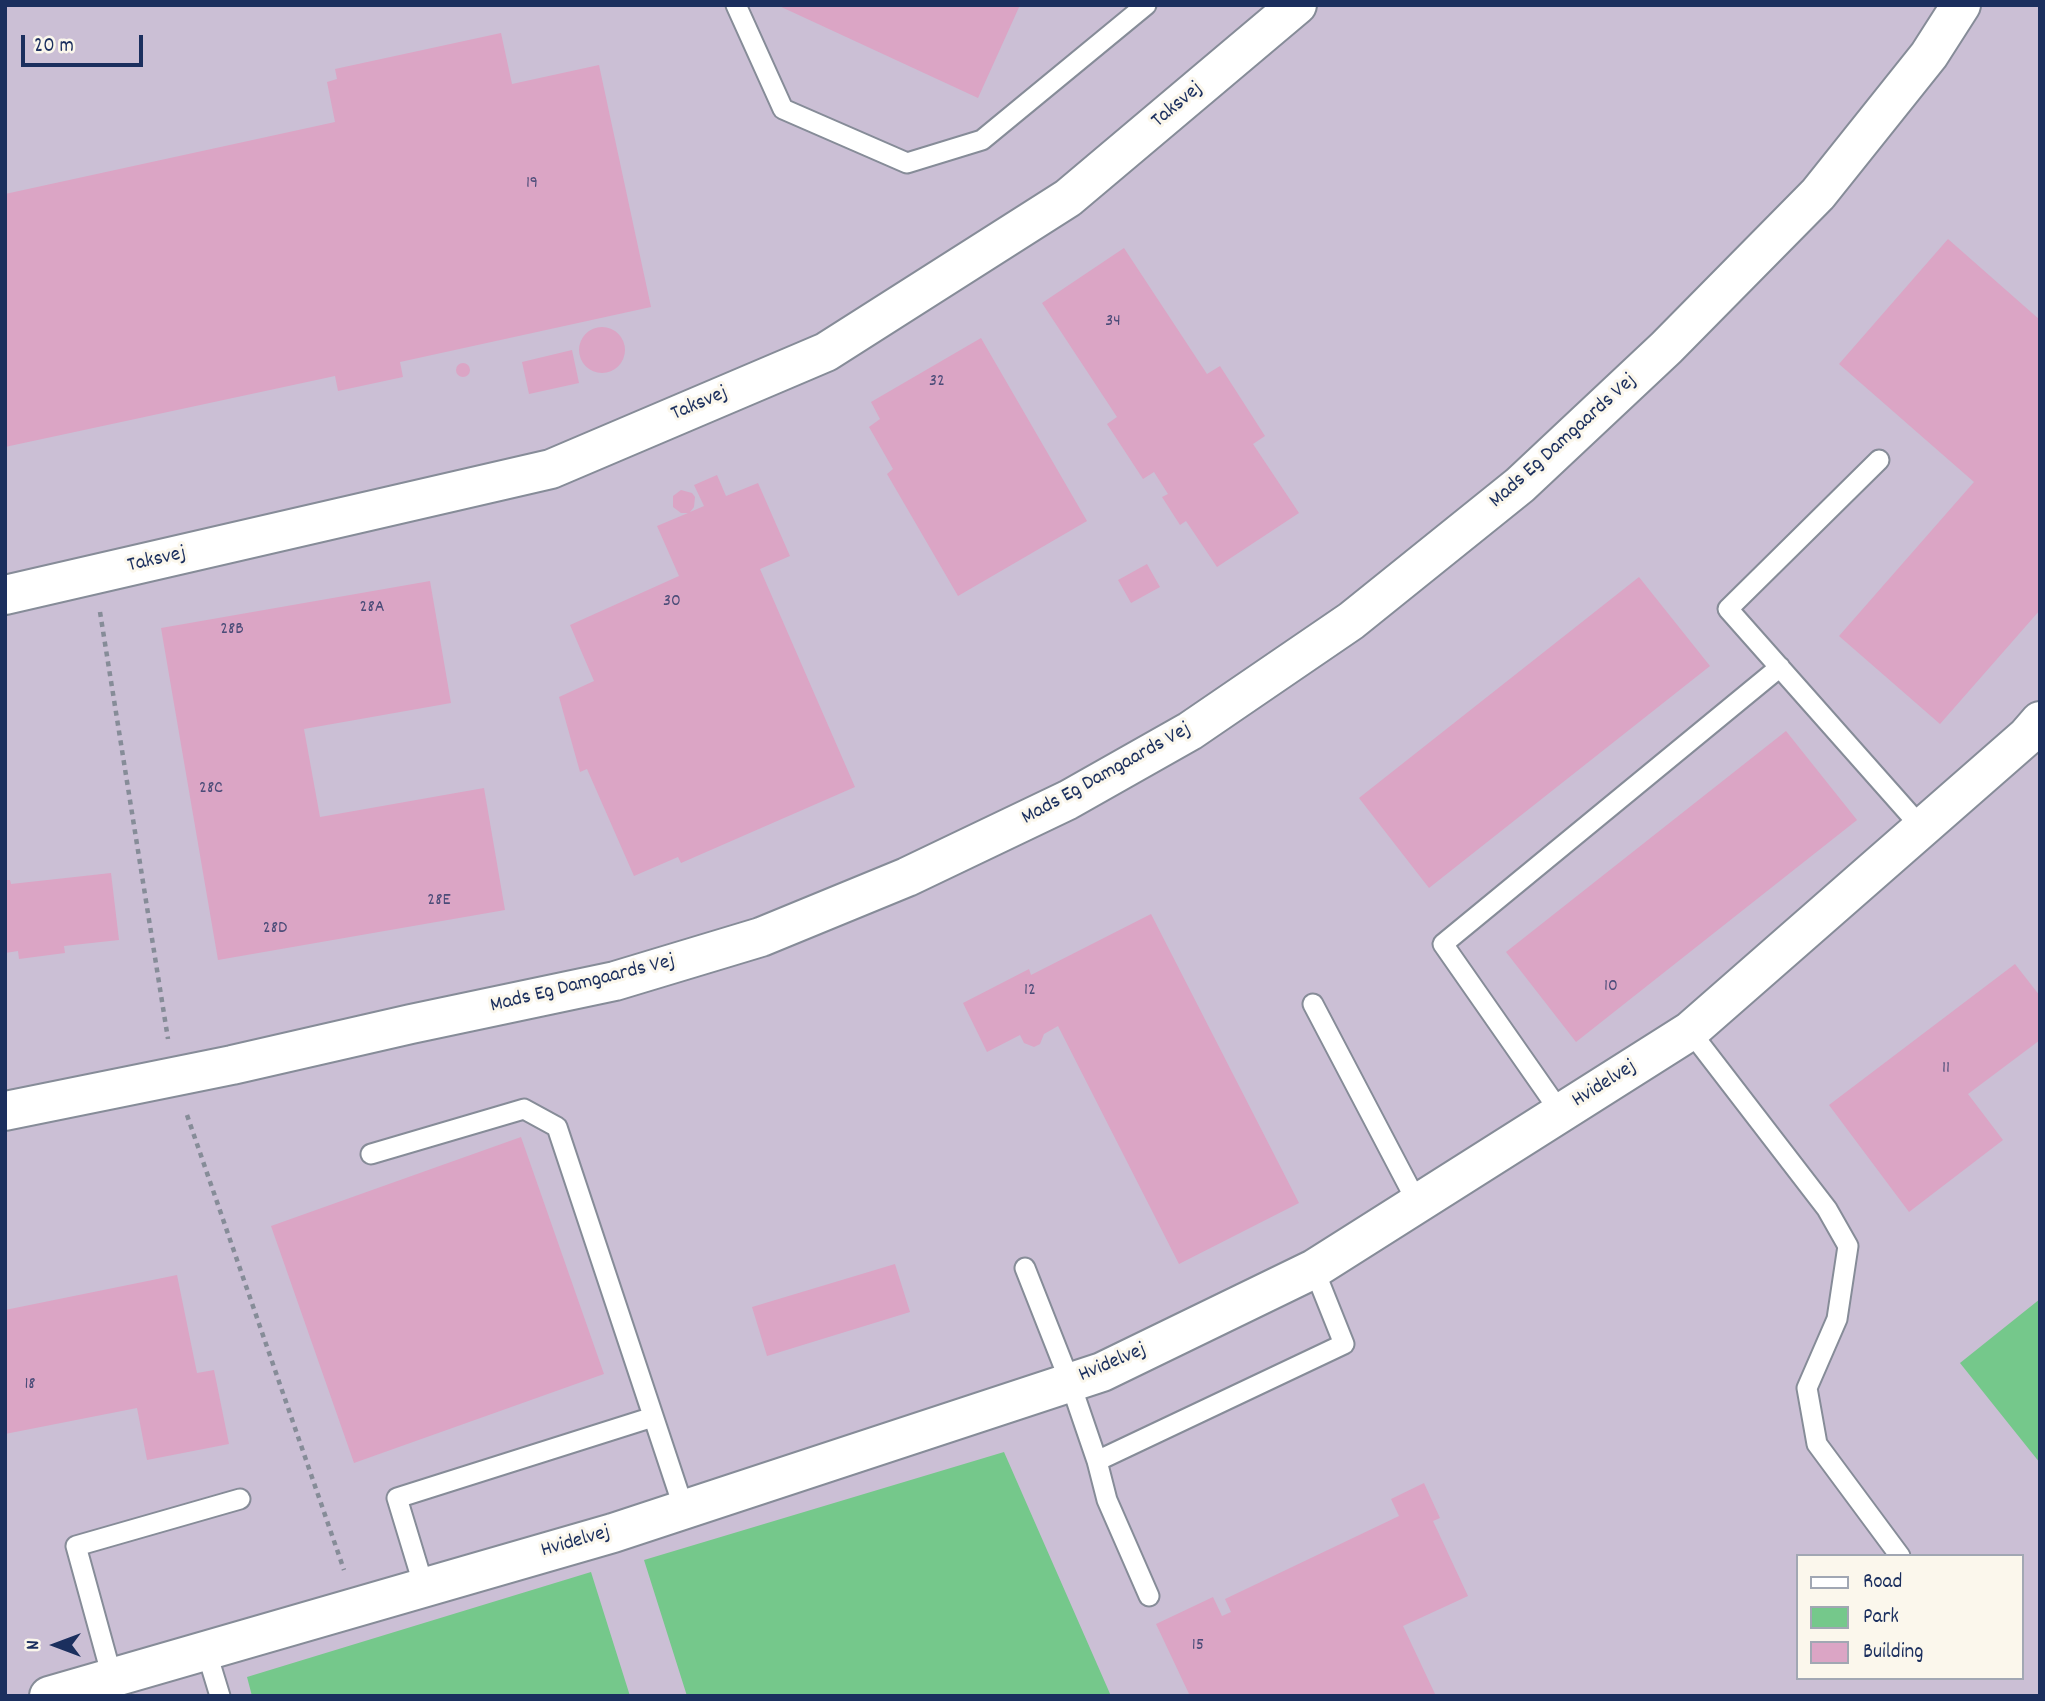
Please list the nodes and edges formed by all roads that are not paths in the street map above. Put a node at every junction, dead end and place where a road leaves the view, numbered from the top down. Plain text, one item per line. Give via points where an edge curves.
1 (736, 5) edge
2 (1146, 5) edge
3 (1297, 5) edge
4 (1961, 5) edge
5 (1879, 460) dead end
6 (5, 596) edge
7 (1780, 667) junction
8 (2035, 736) edge
9 (1922, 828) junction
10 (1313, 1003) dead end
11 (1690, 1031) junction
12 (5, 1111) edge
13 (1561, 1113) junction
14 (371, 1154) dead end
15 (1418, 1204) junction
16 (1025, 1268) dead end
17 (1314, 1269) junction
18 (1070, 1382) junction
19 (653, 1418) junction
20 (1097, 1461) junction
21 (240, 1499) dead end
22 (684, 1509) junction
23 (1899, 1554) edge
24 (425, 1587) junction
25 (1149, 1596) dead end
26 (206, 1650) junction
27 (113, 1677) junction
28 (49, 1696) edge
29 (220, 1696) edge

1 - 2 lane via 783,109 907,163 982,140
3 - 6 street, Taksvej via 1068,198 826,352 551,468
4 - 12 street, Mads Eg Damgaards Vej via 1929,55 1818,194 1667,348 1520,485 1351,621 1189,731 1080,793 907,877 761,937 615,981
5 - 7 lane via 1728,609
7 - 9 lane
7 - 13 lane via 1443,944
8 - 9 street, Hvidelvej
9 - 11 street, Hvidelvej
10 - 15 lane
11 - 13 street, Hvidelvej
11 - 23 lane via 1826,1209 1848,1246 1838,1319 1807,1388 1817,1444
13 - 15 street, Hvidelvej
14 - 19 lane via 524,1108 557,1127
15 - 17 street, Hvidelvej
16 - 18 lane
17 - 18 street, Hvidelvej via 1102,1372
17 - 20 lane via 1343,1344
18 - 20 lane
18 - 22 street, Hvidelvej
19 - 22 lane
19 - 24 lane via 397,1498
20 - 25 lane via 1107,1500
21 - 27 lane via 76,1546
22 - 24 street, Hvidelvej
24 - 26 street, Hvidelvej
26 - 27 street, Hvidelvej
26 - 29 lane
27 - 28 street, Hvidelvej

